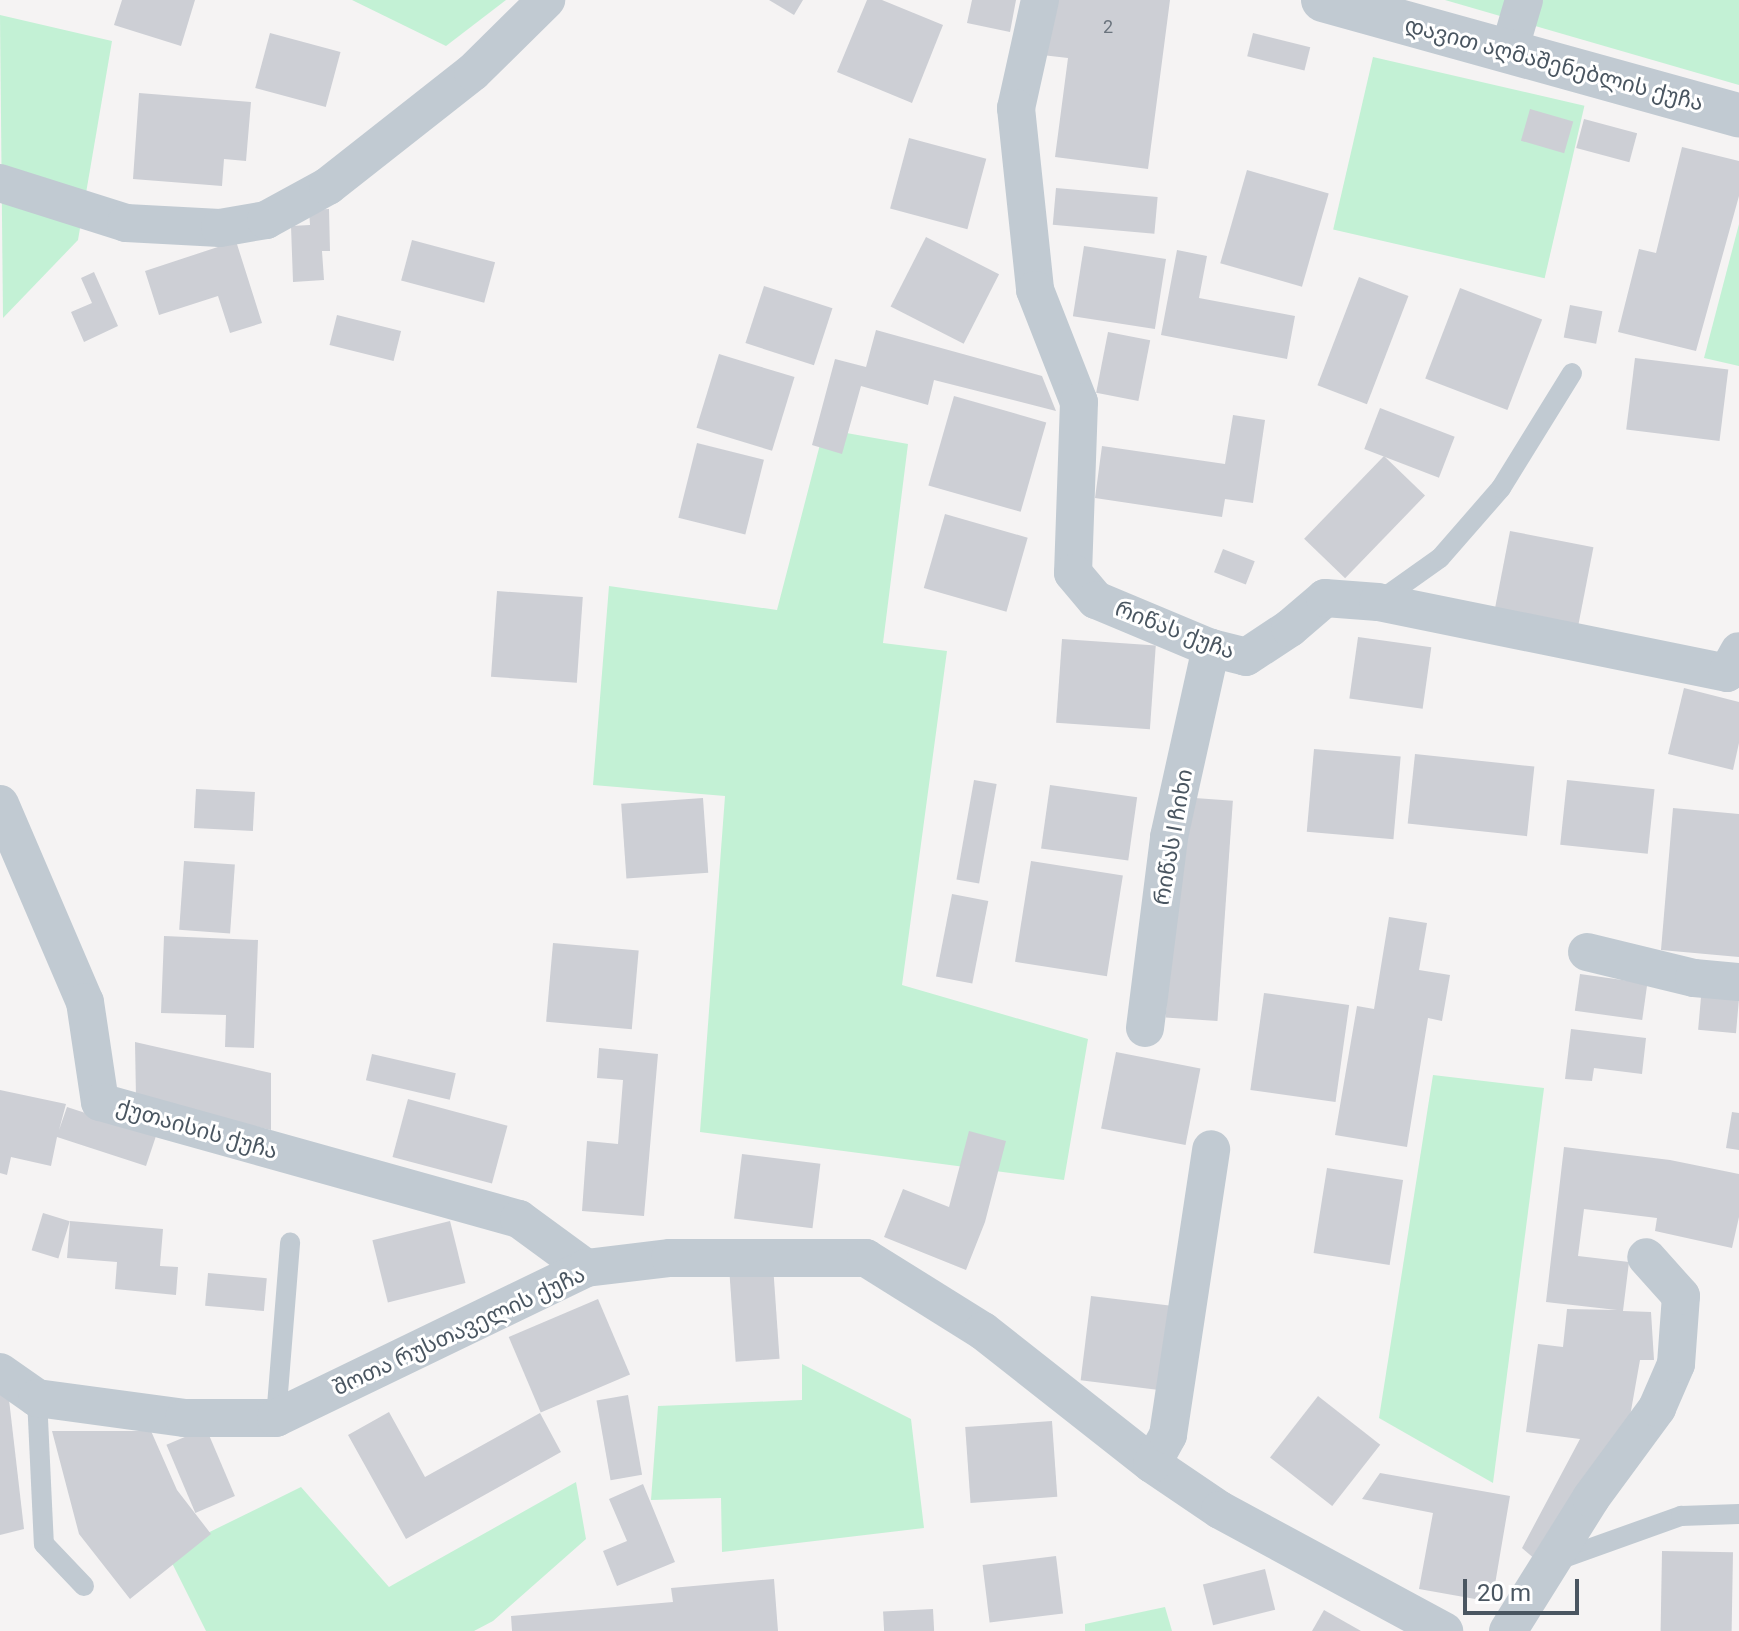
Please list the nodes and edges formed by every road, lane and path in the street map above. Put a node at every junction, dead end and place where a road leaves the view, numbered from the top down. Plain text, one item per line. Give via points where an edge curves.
1 (546, 0) edge
2 (1040, 0) edge
3 (1323, 0) edge
4 (1524, 0) edge
5 (1509, 51) junction
6 (1739, 115) edge
7 (0, 183) edge
8 (1572, 373) dead end
9 (1378, 602) junction
10 (1211, 648) junction
11 (1739, 651) edge
12 (0, 804) edge
13 (1587, 952) dead end
14 (1739, 982) edge
15 (1145, 1028) dead end
16 (1211, 1149) dead end
17 (290, 1243) dead end
18 (1646, 1257) dead end
19 (586, 1268) junction
20 (0, 1372) edge
21 (37, 1398) junction
22 (276, 1418) junction
23 (1152, 1464) junction
24 (1739, 1514) edge
25 (1548, 1563) junction
26 (84, 1586) dead end
27 (1444, 1631) edge
28 (1508, 1631) edge

1 - 7 street via 473,72 328,186 266,220 220,228 126,223
2 - 10 street, რიწას ქუჩა via 1016,108 1035,290 1079,402 1073,573 1096,600
3 - 5 street, დავით აღმაშენებლის ქუჩა
4 - 5 street
5 - 6 street, დავით აღმაშენებლის ქუჩა
8 - 9 lane via 1501,488 1440,558
9 - 10 street, რიწას ქუჩა via 1325,598 1246,657
9 - 11 street, რიწას ქუჩა via 1727,673
10 - 15 street, რიწას I ჩიხი via 1169,837
12 - 19 street, ქუთაისის ქუჩა via 85,1002 100,1102 519,1219
13 - 14 street via 1694,978
16 - 23 street via 1168,1435
17 - 22 lane
18 - 25 street via 1681,1296 1676,1364 1657,1408
19 - 22 street, შოთა რუსთაველის ქუჩა
19 - 23 street, შოთა რუსთაველის ქუჩა via 670,1258 866,1258 983,1331
20 - 21 street, შოთა რუსთაველის ქუჩა
21 - 22 street, შოთა რუსთაველის ქუჩა via 184,1418
21 - 26 lane via 44,1544
23 - 27 street, შოთა რუსთაველის ქუჩა via 1220,1510
24 - 25 lane via 1681,1516
25 - 28 street

